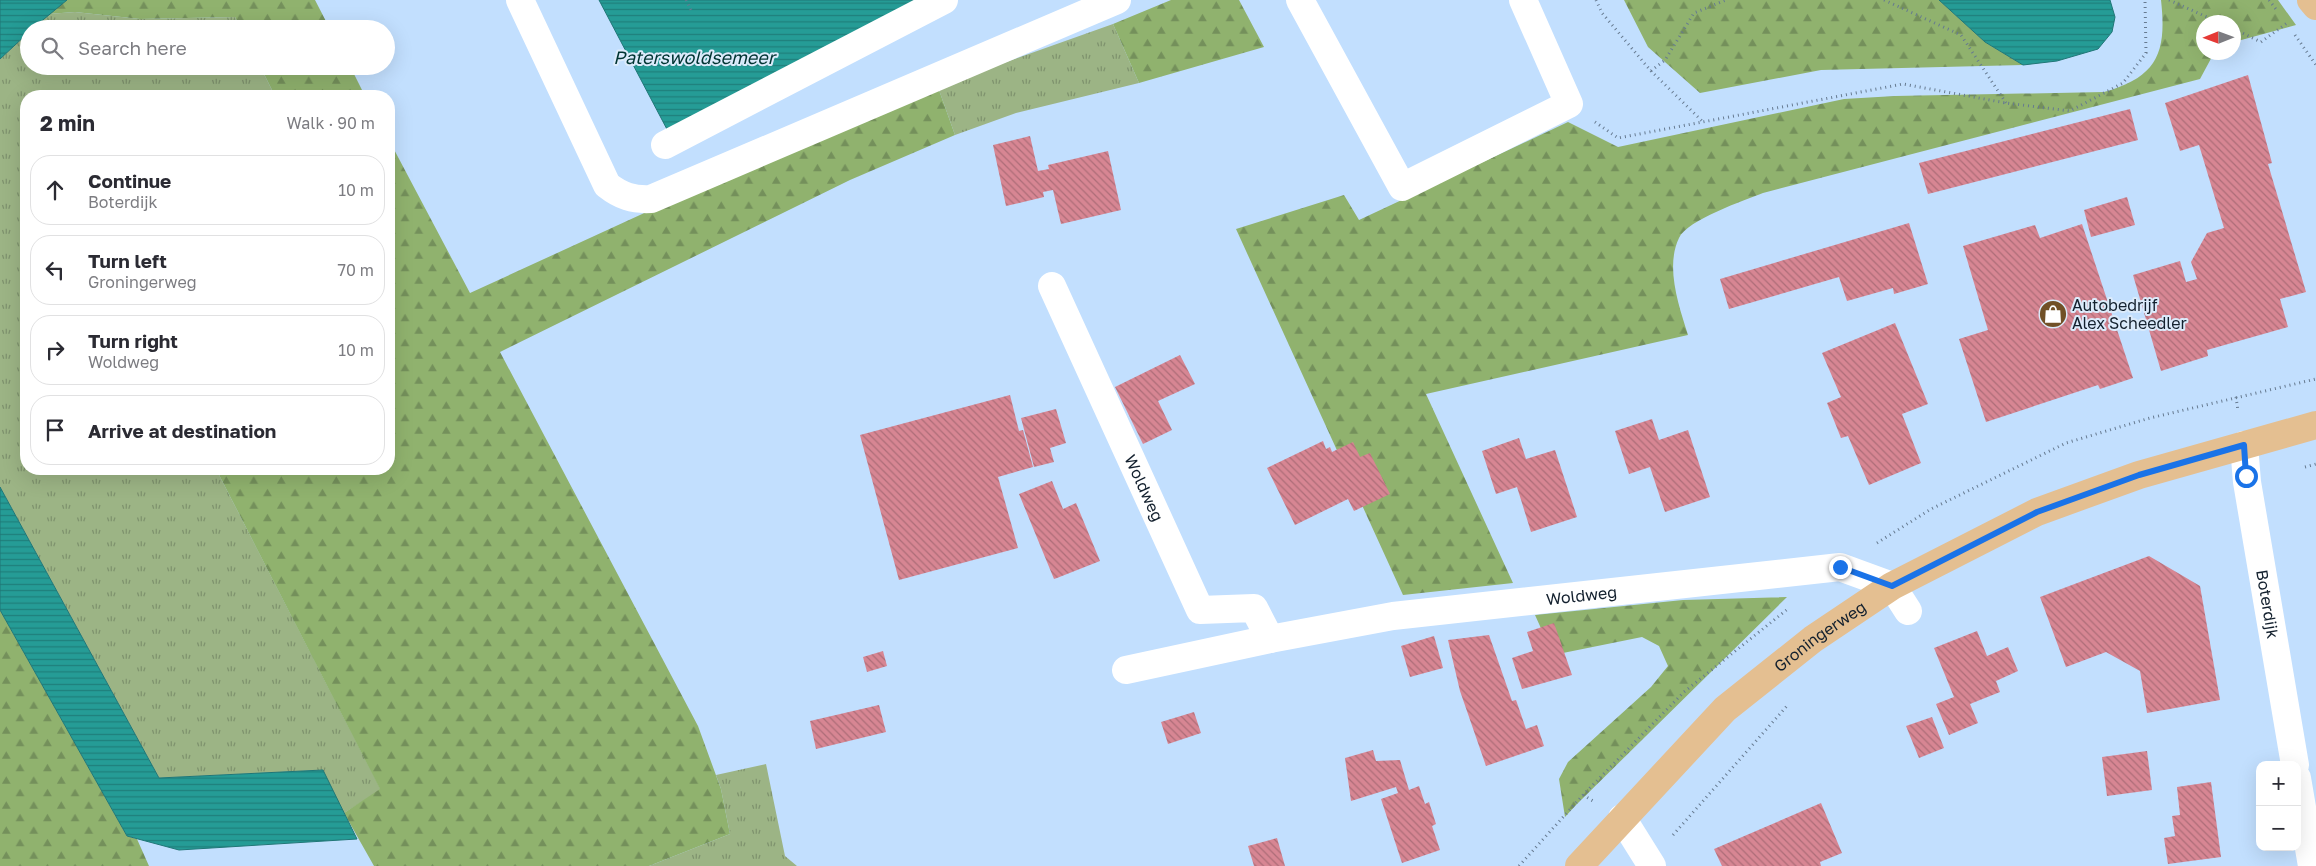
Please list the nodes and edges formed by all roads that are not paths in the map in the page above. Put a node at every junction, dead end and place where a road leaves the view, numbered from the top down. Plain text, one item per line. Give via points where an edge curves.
1 (520, 0) edge
2 (944, 0) edge
3 (1117, 0) edge
4 (1300, 0) edge
5 (1523, 0) edge
6 (665, 145) dead end
7 (1052, 286) dead end
8 (2316, 425) edge
9 (2244, 445) junction
10 (1892, 586) junction
11 (1908, 611) dead end
12 (1270, 639) junction
13 (1126, 670) dead end
14 (2294, 761) edge
15 (2301, 801) edge
16 (1622, 818) junction
17 (1579, 866) edge
18 (1652, 866) edge
19 (2312, 866) edge

1 - 3 street via 607,184 635,200 651,198
2 - 6 street
4 - 5 street via 1402,187 1568,104
7 - 12 street, Woldweg via 1200,610 1254,608
8 - 9 main road, Groningerweg
9 - 10 main road, Groningerweg via 2139,475 2037,512
9 - 14 street, Boterdijk via 2247,482
10 - 11 street
10 - 12 street, Woldweg via 1840,567 1392,616
10 - 16 main road, Groningerweg via 1812,639 1725,709
12 - 13 street, Woldweg
15 - 19 street
16 - 17 main road, Groningerweg
16 - 18 street

